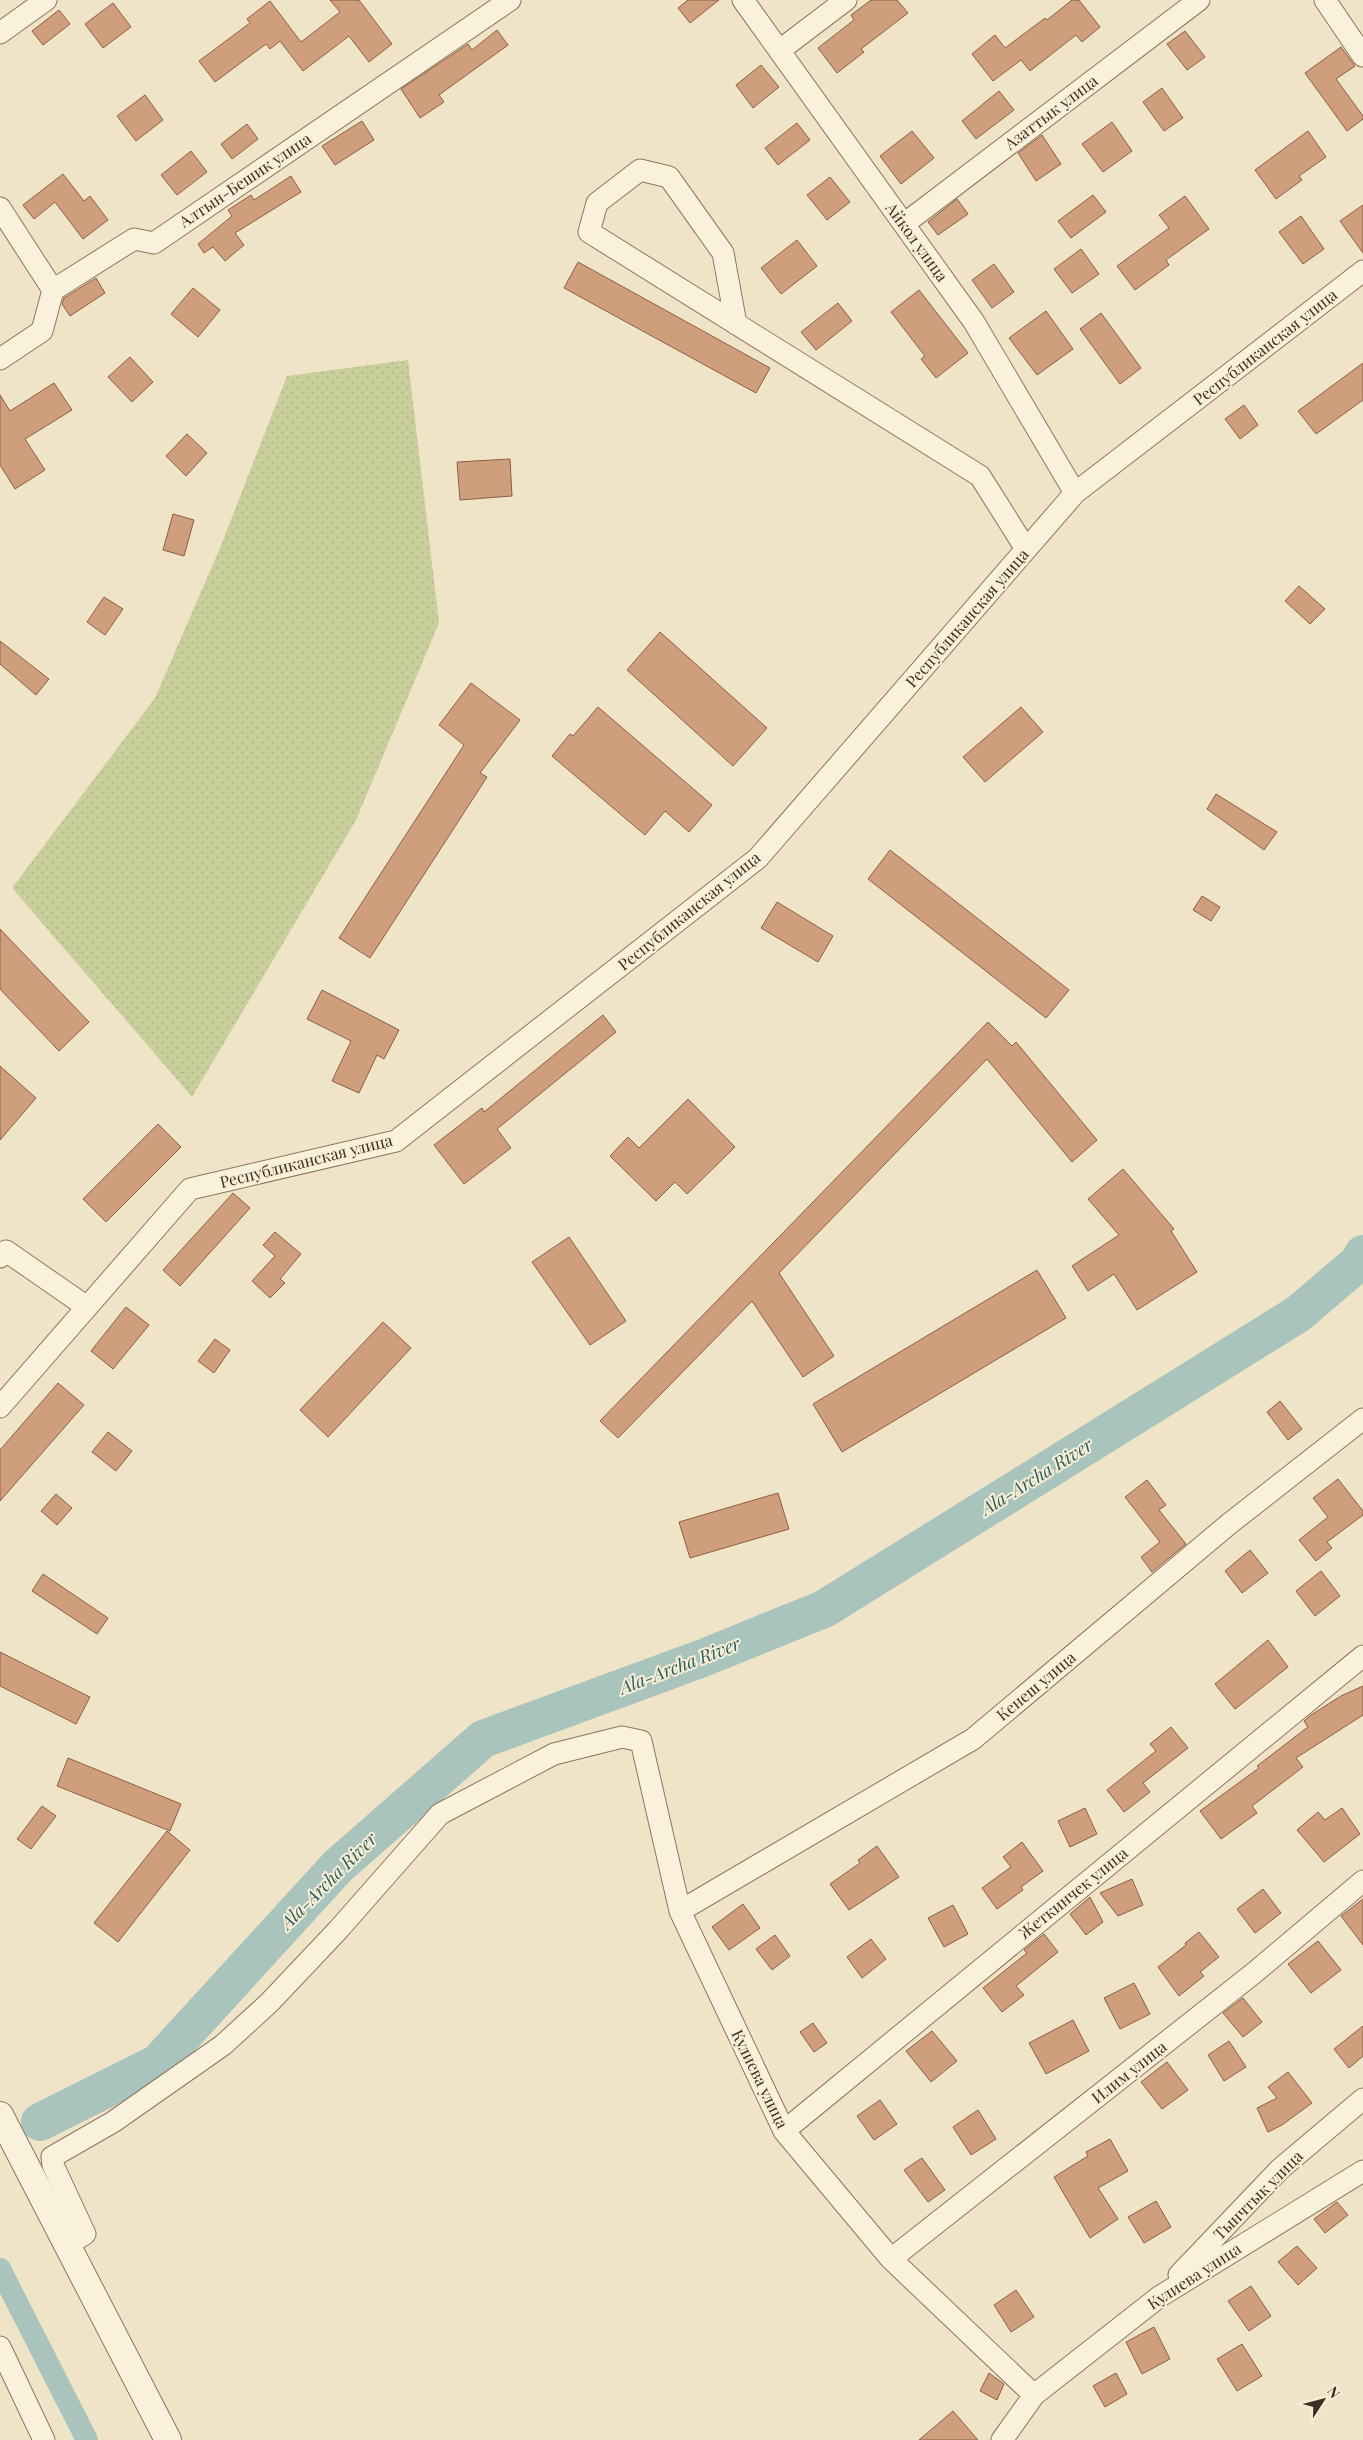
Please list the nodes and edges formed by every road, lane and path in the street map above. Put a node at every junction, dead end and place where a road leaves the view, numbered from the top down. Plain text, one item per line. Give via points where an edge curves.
1 (46, 0) edge
2 (510, 0) edge
3 (743, 0) edge
4 (846, 0) edge
5 (1199, 0) edge
6 (1325, 0) edge
7 (0, 33) edge
8 (780, 50) junction
9 (1363, 56) edge
10 (0, 208) edge
11 (904, 224) junction
12 (1363, 271) edge
13 (53, 290) junction
14 (736, 324) junction
15 (0, 360) edge
16 (1074, 494) junction
17 (1026, 550) junction
18 (0, 1257) edge
19 (87, 1307) junction
20 (0, 1407) edge
21 (1363, 1419) edge
22 (1363, 1656) edge
23 (1363, 1881) edge
24 (680, 1911) junction
25 (1363, 2099) edge
26 (0, 2115) edge
27 (784, 2131) junction
28 (1363, 2171) edge
29 (67, 2245) junction
30 (891, 2259) junction
31 (1159, 2297) junction
32 (0, 2347) edge
33 (1034, 2395) junction
34 (44, 2440) edge
35 (168, 2440) edge
36 (1002, 2440) edge

1 - 7 street
2 - 13 street, Алтын-Бешик улица via 154,243 134,239
3 - 8 street, Айкол улица
4 - 8 street
5 - 11 street, Азаттык улица
6 - 9 street
8 - 11 street, Айкол улица
10 - 13 street
11 - 16 street, Айкол улица via 974,322
12 - 16 street, Республиканская улица
13 - 15 street via 42,331
14 - 14 street via 589,232 597,202 640,170 669,177 722,253
14 - 17 street via 980,476
16 - 17 street, Республиканская улица
17 - 19 street, Республиканская улица via 758,858 396,1141 190,1189
18 - 19 street via 6,1251
19 - 20 street, Республиканская улица
21 - 24 street, Кенеш улица via 1222,1531 973,1739
22 - 27 street, Жеткинчек улица
23 - 30 street, Илим улица via 1254,1973
24 - 27 street, Кулиева улица
24 - 29 street, Кулиева улица via 641,1741 622,1737 554,1754 440,1814 326,1943 269,2003 222,2045 113,2122 52,2156 53,2165 85,2234
25 - 31 street, Тынчтык улица via 1280,2169
26 - 29 street
27 - 30 street, Кулиева улица
28 - 31 street, Кулиева улица
29 - 35 street
30 - 33 street, Кулиева улица
31 - 33 street, Кулиева улица
32 - 34 street
33 - 36 street, Кулиева улица

